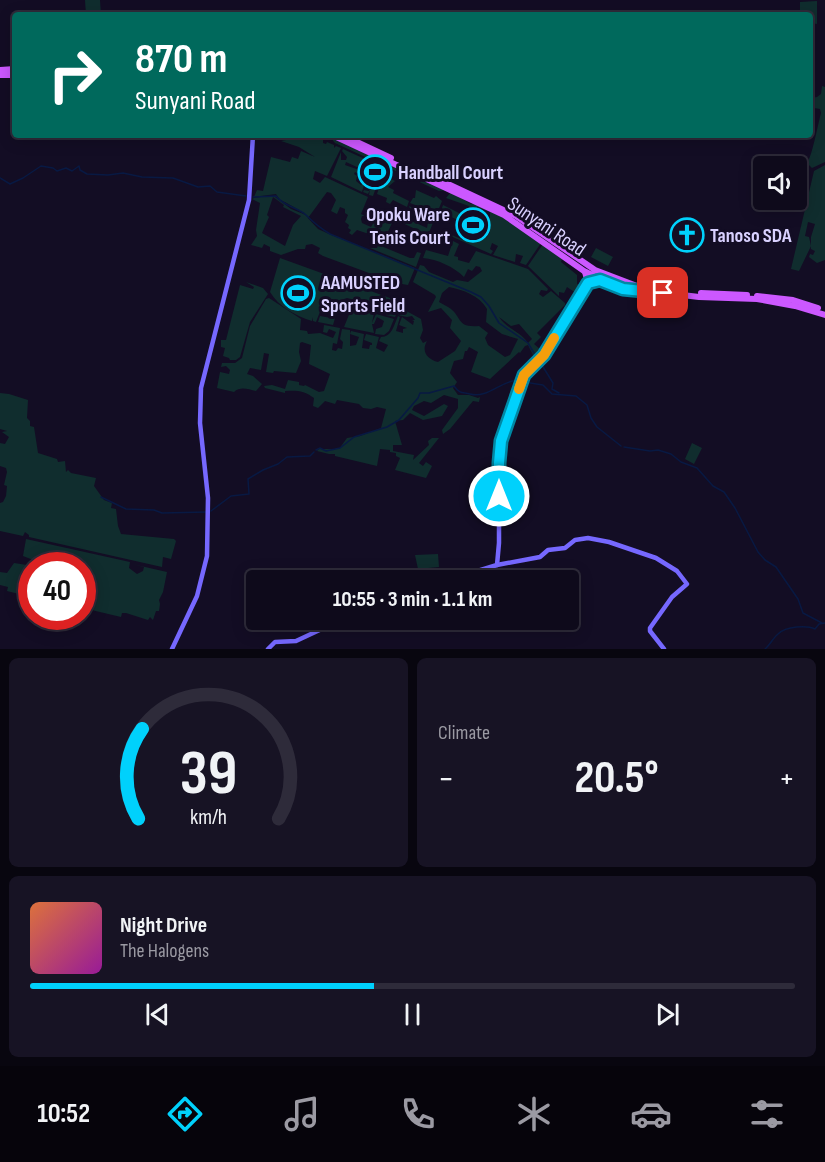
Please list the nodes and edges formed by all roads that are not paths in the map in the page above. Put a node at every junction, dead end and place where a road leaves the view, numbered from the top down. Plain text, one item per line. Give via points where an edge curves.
1 (253, 138) edge
2 (339, 138) edge
3 (348, 138) edge
4 (396, 162) junction
5 (584, 271) junction
6 (593, 273) junction
7 (600, 280) junction
8 (588, 283) junction
9 (825, 313) edge
10 (497, 565) junction
11 (481, 570) edge
12 (320, 630) edge
13 (172, 649) edge
14 (268, 649) edge
15 (664, 649) edge

1 - 13 street via 249,200 201,388 200,423 208,498 207,556 197,597
2 - 4 main road, Sunyani Road
3 - 4 main road
4 - 5 main road, Sunyani Road via 504,215
4 - 6 main road via 516,216
5 - 6 main road, Sunyani Road
5 - 8 main road
6 - 7 main road, Sunyani Road
6 - 8 street
6 - 9 main road, Sunyani Road via 630,285 675,291 780,297
7 - 8 main road
7 - 9 main road, Sunyani Road via 623,289 778,302
8 - 10 street via 544,355 524,375 502,437
10 - 11 street
10 - 15 street via 540,557 548,550 565,548 582,538 609,542 656,558 687,584 672,597 650,628
12 - 14 street via 296,642 275,642

